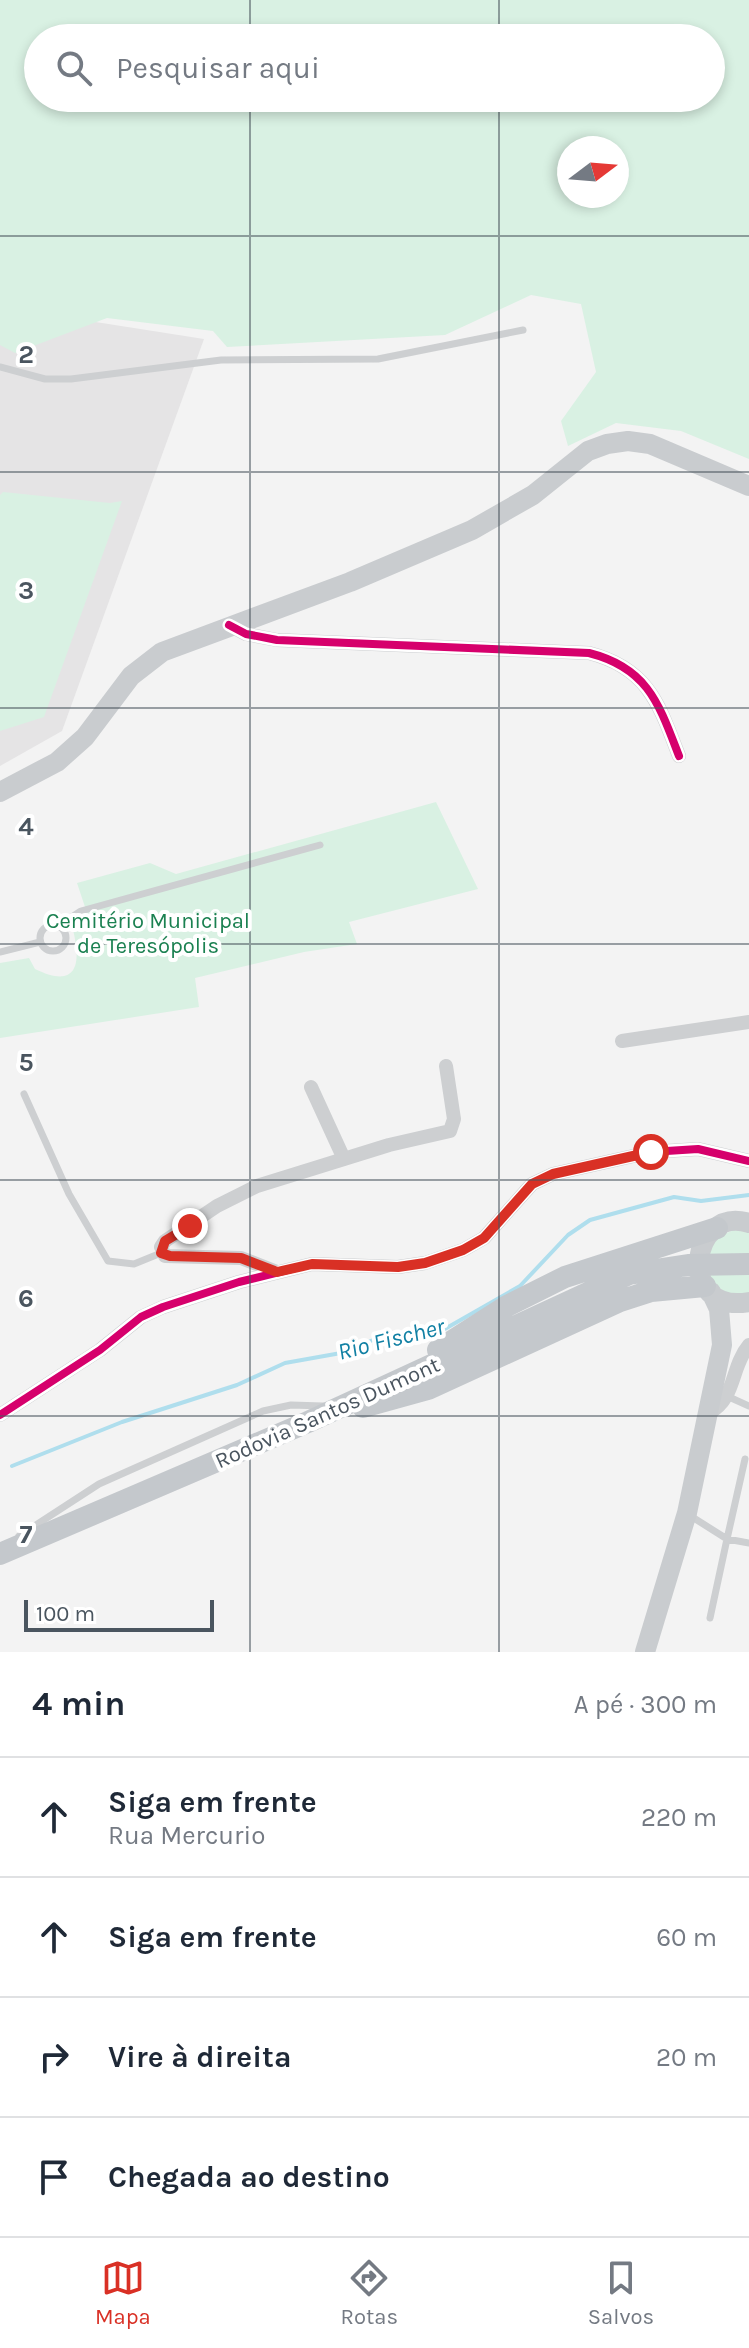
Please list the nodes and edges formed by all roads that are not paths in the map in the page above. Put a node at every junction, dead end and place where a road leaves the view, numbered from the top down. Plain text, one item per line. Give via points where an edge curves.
1 (523, 330) dead end
2 (0, 367) edge
3 (749, 486) edge
4 (229, 625) junction
5 (679, 756) dead end
6 (0, 792) edge
7 (320, 845) dead end
8 (58, 926) junction
9 (40, 942) junction
10 (0, 952) edge
11 (749, 1022) edge
12 (622, 1041) dead end
13 (446, 1066) dead end
14 (311, 1087) dead end
15 (24, 1094) dead end
16 (344, 1159) junction
17 (749, 1161) edge
18 (749, 1204) edge
19 (749, 1223) edge
20 (722, 1225) junction
21 (161, 1253) junction
22 (749, 1264) edge
23 (277, 1272) junction
24 (708, 1289) junction
25 (749, 1302) edge
26 (722, 1345) junction
27 (749, 1345) edge
28 (399, 1379) junction
29 (729, 1397) junction
30 (342, 1406) junction
31 (749, 1406) edge
32 (709, 1413) junction
33 (0, 1414) edge
34 (308, 1422) junction
35 (745, 1459) dead end
36 (687, 1513) junction
37 (727, 1539) junction
38 (749, 1543) edge
39 (0, 1552) edge
40 (710, 1618) dead end
41 (645, 1652) edge

1 - 2 lane via 378,359 221,360 71,379 45,379
3 - 4 main road via 650,444 607,444 588,451 533,495 472,530 350,582
4 - 5 street via 277,640 589,653 615,660 657,700
4 - 6 main road via 147,662 72,749 43,772
7 - 8 lane via 81,911
8 - 9 lane via 44,928
8 - 9 lane via 66,938 58,950
9 - 10 lane
11 - 12 street
13 - 16 street via 454,1119 450,1131
14 - 16 street
15 - 21 lane via 69,1194 108,1261 134,1264
16 - 21 street via 238,1194 165,1241
17 - 23 street via 698,1149 651,1152 582,1167 532,1184 484,1238 451,1255 398,1267 312,1264
18 - 20 main road
19 - 20 main road
20 - 24 main road via 699,1255 699,1273
20 - 28 highway via 565,1277 451,1340
21 - 23 street via 241,1258
22 - 28 highway, Rodovia Santos Dumont via 688,1265 629,1274
23 - 33 street via 141,1317
24 - 25 main road via 732,1303
24 - 26 main road via 719,1309
24 - 34 highway via 651,1291 620,1301 428,1389
25 - 26 main road
26 - 32 main road
27 - 29 street
28 - 30 highway, Rodovia Santos Dumont
29 - 31 lane
29 - 32 street
30 - 34 highway, Rodovia Santos Dumont
30 - 39 lane via 291,1405 263,1411 99,1484
32 - 36 main road
34 - 39 highway, Rodovia Santos Dumont
35 - 37 lane
36 - 37 lane
36 - 41 main road
37 - 38 lane
37 - 40 lane

